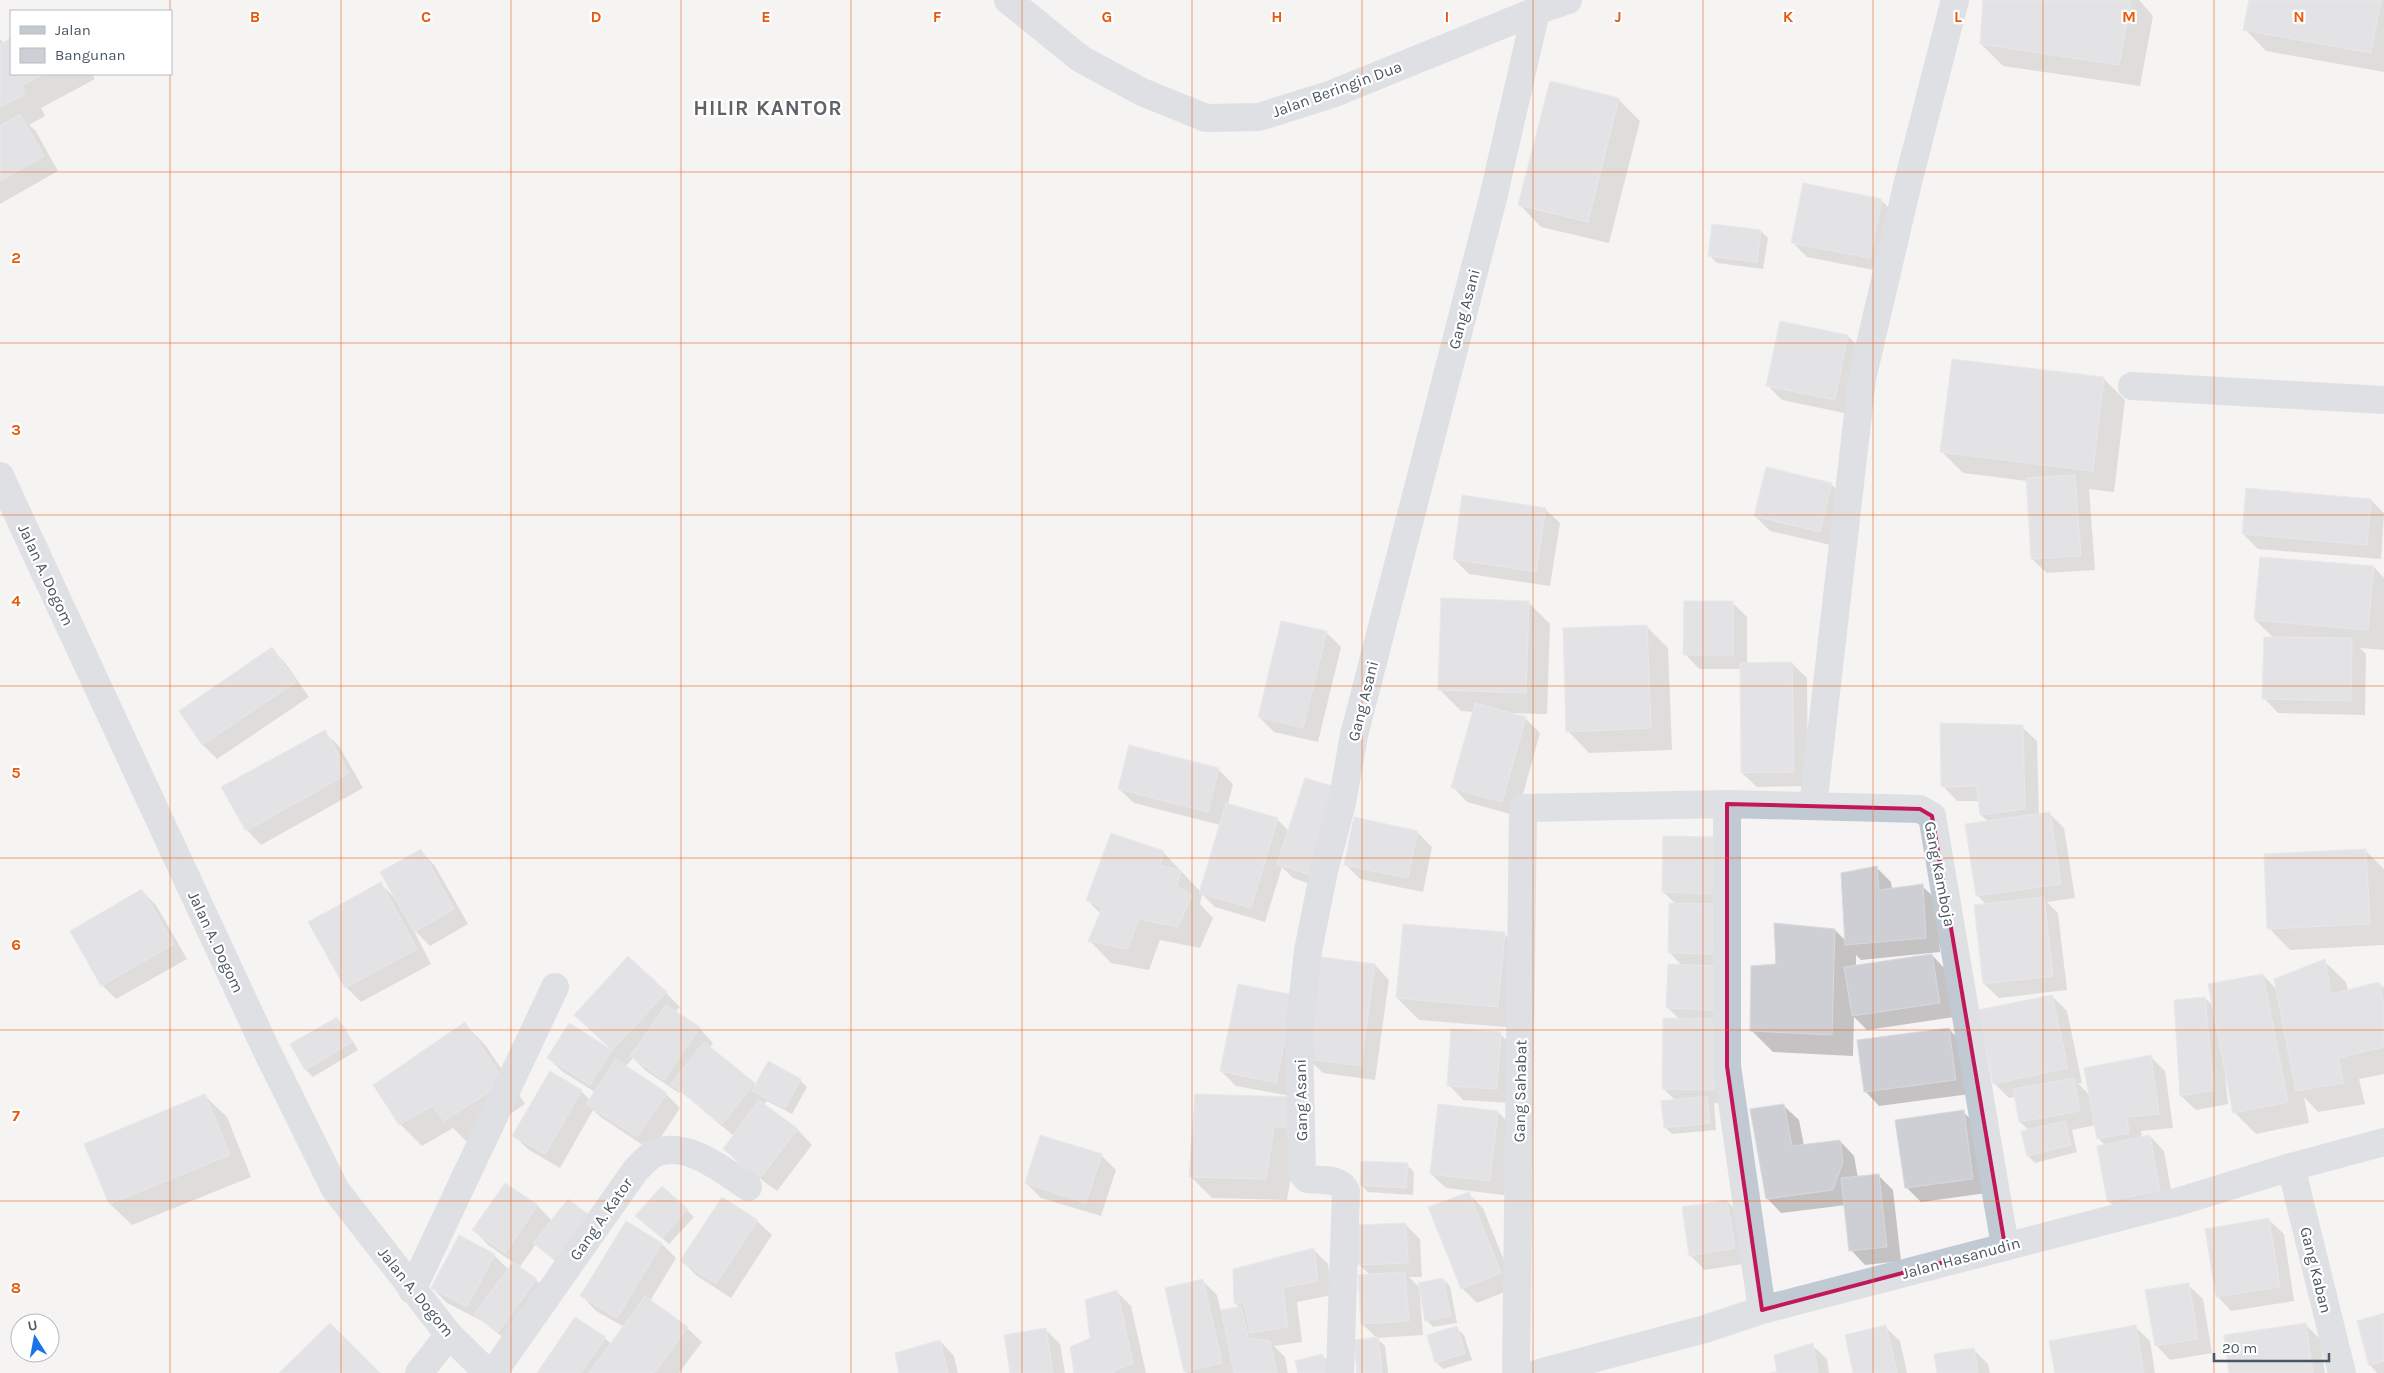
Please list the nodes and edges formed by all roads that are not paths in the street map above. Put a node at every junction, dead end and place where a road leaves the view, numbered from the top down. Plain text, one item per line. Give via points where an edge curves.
1 (1008, 0) edge
2 (1568, 0) edge
3 (1955, 0) edge
4 (1536, 11) junction
5 (2132, 386) dead end
6 (2384, 400) edge
7 (0, 476) edge
8 (1727, 804) junction
9 (1813, 806) junction
10 (1523, 808) joint
11 (555, 987) dead end
12 (2384, 1142) edge
13 (2291, 1167) junction
14 (748, 1187) dead end
15 (2005, 1246) junction
16 (412, 1290) junction
17 (1762, 1310) junction
18 (449, 1335) junction
19 (419, 1373) edge
20 (488, 1373) edge
21 (493, 1373) edge
22 (1340, 1373) edge
23 (1516, 1373) edge
24 (1539, 1373) edge
25 (2342, 1373) edge

1 - 4 street, Jalan Beringin Dua via 1081,59 1142,92 1206,118 1259,117 1323,97
2 - 4 street, Jalan Beringin Dua
3 - 9 street via 1862,379
4 - 22 street, Gang Asani via 1493,198 1354,735 1308,951 1299,1033 1302,1173 1307,1179 1339,1182 1346,1191
5 - 6 street
7 - 16 street, Jalan A. Dogom via 264,1045 335,1189
8 - 9 street, Gang Kamboja
8 - 10 street, Gang Kamboja
8 - 17 street via 1727,1066
9 - 15 street, Gang Kamboja via 1920,809 1932,816
10 - 23 street, Gang Sahabat
11 - 16 street
12 - 13 street, Jalan Hasanudin
13 - 15 street, Jalan Hasanudin via 2174,1202
13 - 25 street, Gang Kaban
14 - 21 street, Gang A. Kator via 703,1157 675,1150 653,1154 635,1171
15 - 17 street, Jalan Hasanudin
16 - 18 street, Jalan A. Dogom
17 - 24 street, Jalan Hasanudin via 1705,1329
18 - 19 street
18 - 20 street, Jalan A. Dogom

